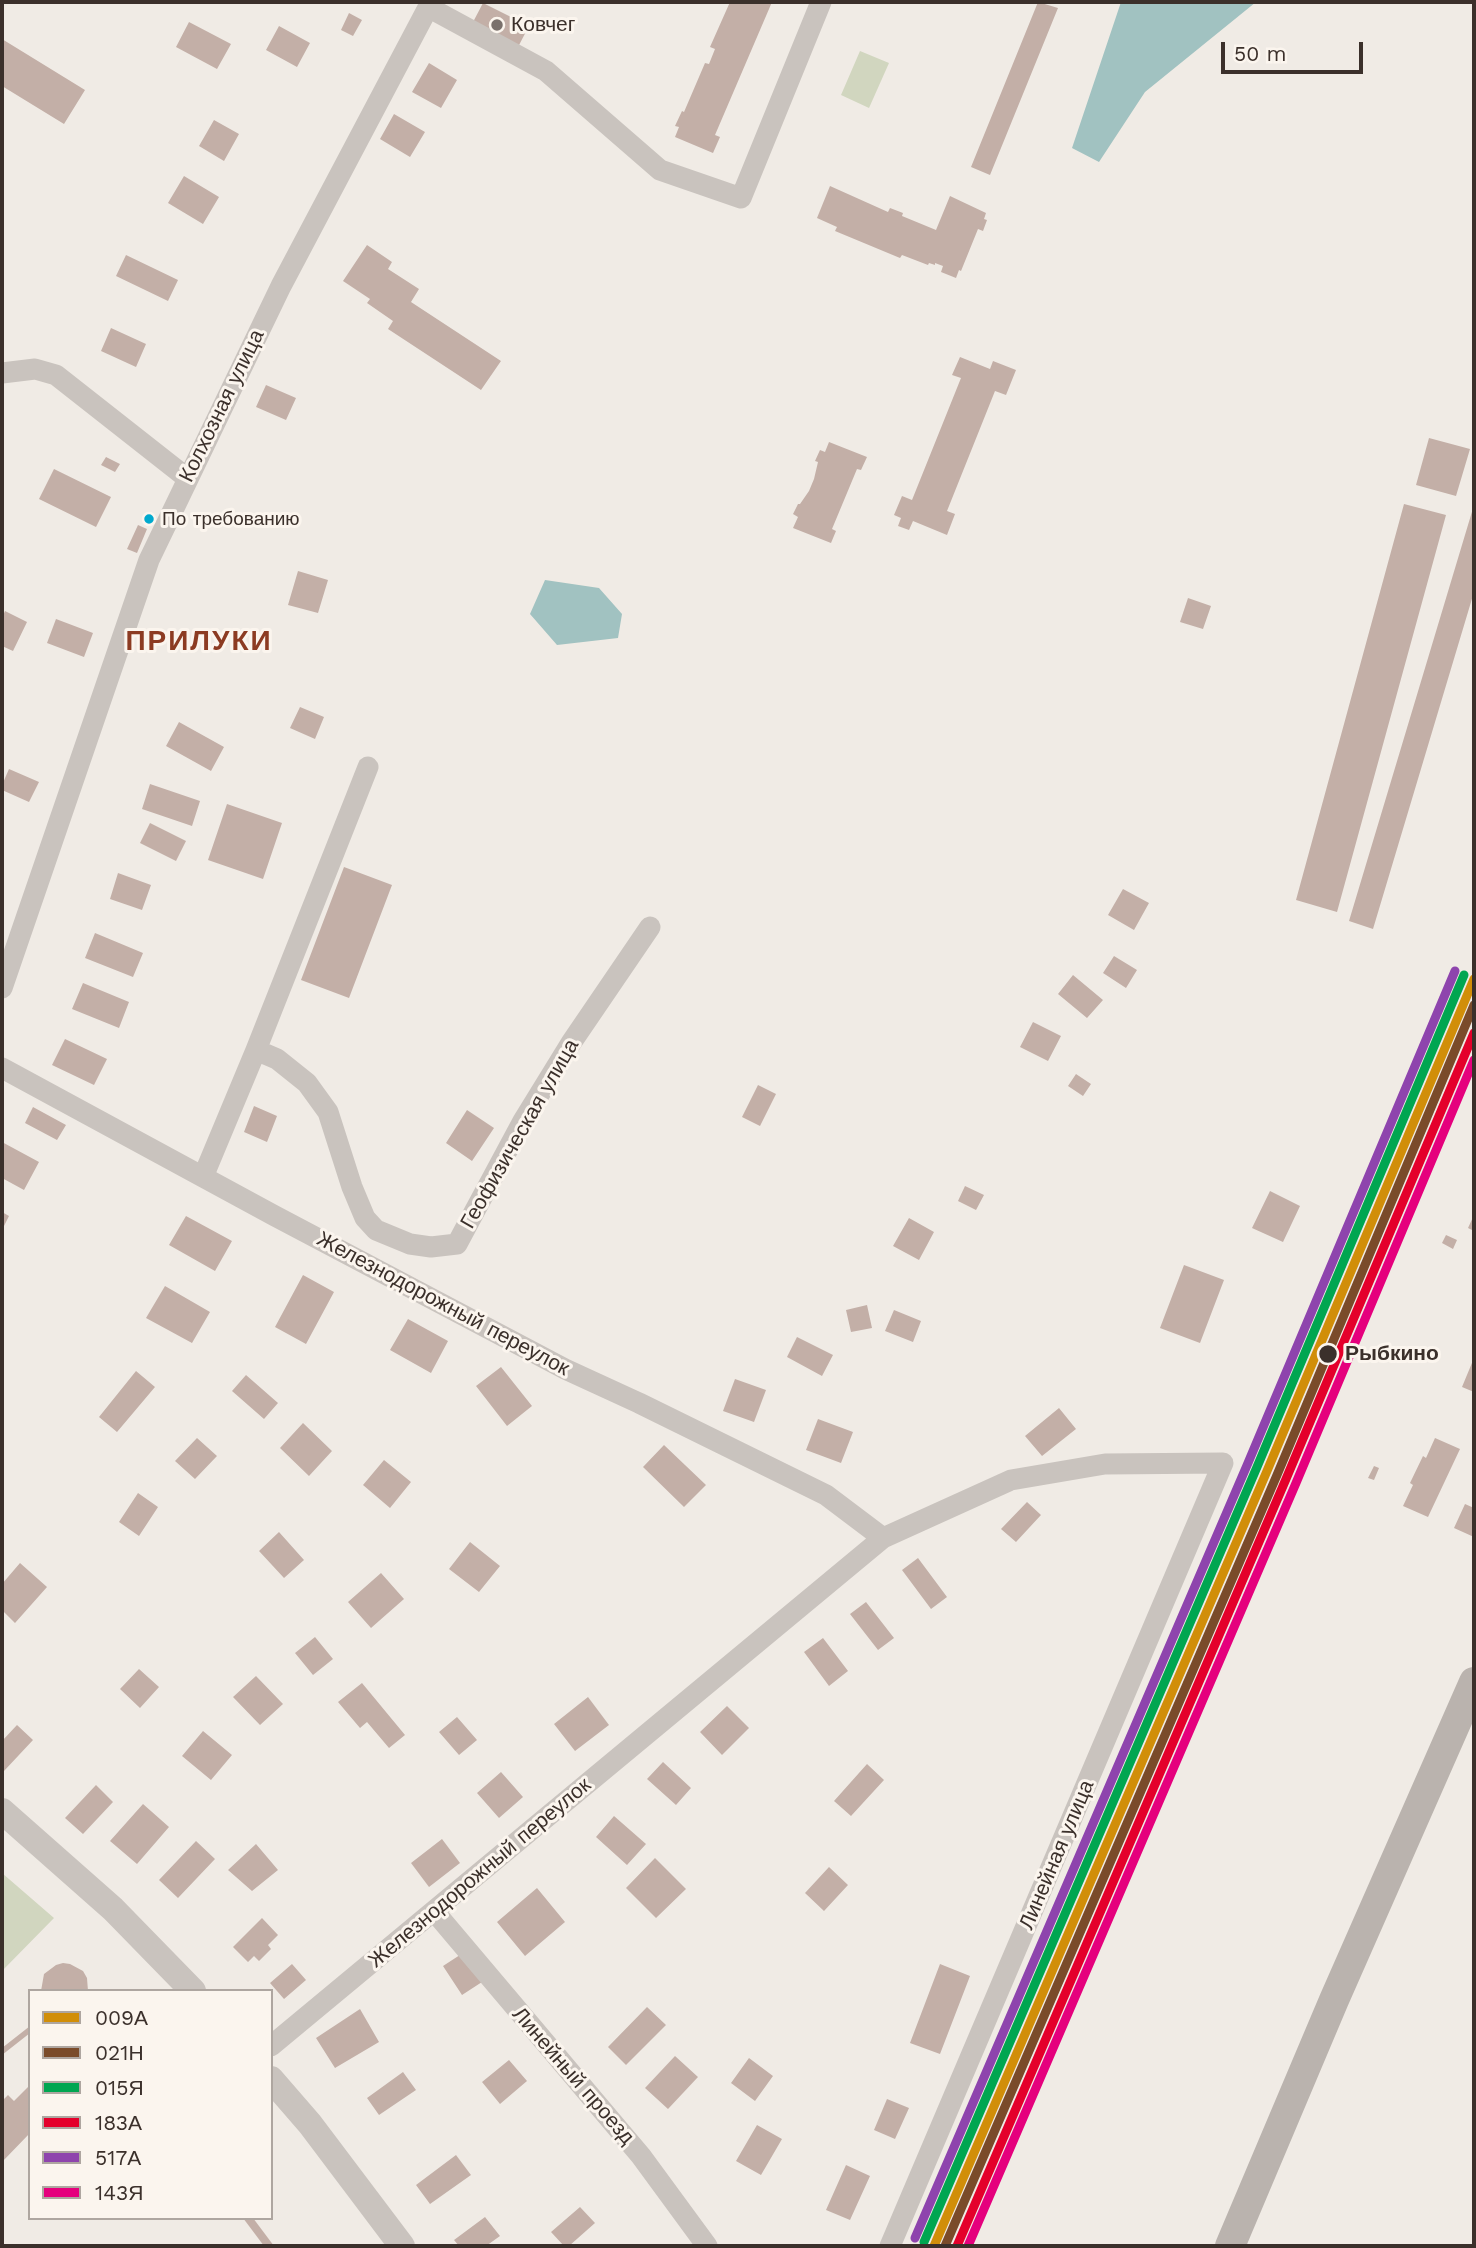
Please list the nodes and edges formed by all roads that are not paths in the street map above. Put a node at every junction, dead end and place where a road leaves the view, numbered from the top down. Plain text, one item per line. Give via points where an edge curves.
1 (821, 2) edge
2 (429, 5) edge
3 (2, 373) edge
4 (187, 478) junction
5 (368, 767) dead end
6 (650, 927) dead end
7 (2, 988) edge
8 (256, 1050) junction
9 (2, 1068) edge
10 (203, 1177) junction
11 (376, 1230) junction
12 (360, 1260) junction
13 (1223, 1463) joint
14 (883, 1538) junction
15 (1474, 1682) edge
16 (2, 1811) edge
17 (434, 1911) junction
18 (190, 1989) edge
19 (273, 2044) edge
20 (273, 2080) edge
21 (402, 2246) edge
22 (707, 2246) edge
23 (890, 2246) edge
24 (1230, 2246) edge

1 - 2 street via 741,198 660,170 546,71
2 - 4 street, Колхозная улица via 281,286
3 - 4 street via 35,369 56,375
4 - 7 street, Колхозная улица via 149,560
5 - 8 street
6 - 11 street, Геофизическая улица via 523,1121 457,1244 421,1246
8 - 10 street
8 - 11 street via 277,1059 307,1083 328,1112 352,1187
9 - 10 street, Железнодорожный переулок
10 - 12 street, Железнодорожный переулок
11 - 12 street
12 - 14 street, Железнодорожный переулок via 565,1369 826,1495
13 - 14 street, Железнодорожный переулок via 1105,1464 1012,1480
13 - 23 street, Линейная улица
14 - 17 street, Железнодорожный переулок
15 - 24 main road
16 - 18 street via 113,1909
17 - 19 street, Железнодорожный переулок
17 - 22 street, Линейный проезд via 641,2156
20 - 21 street

